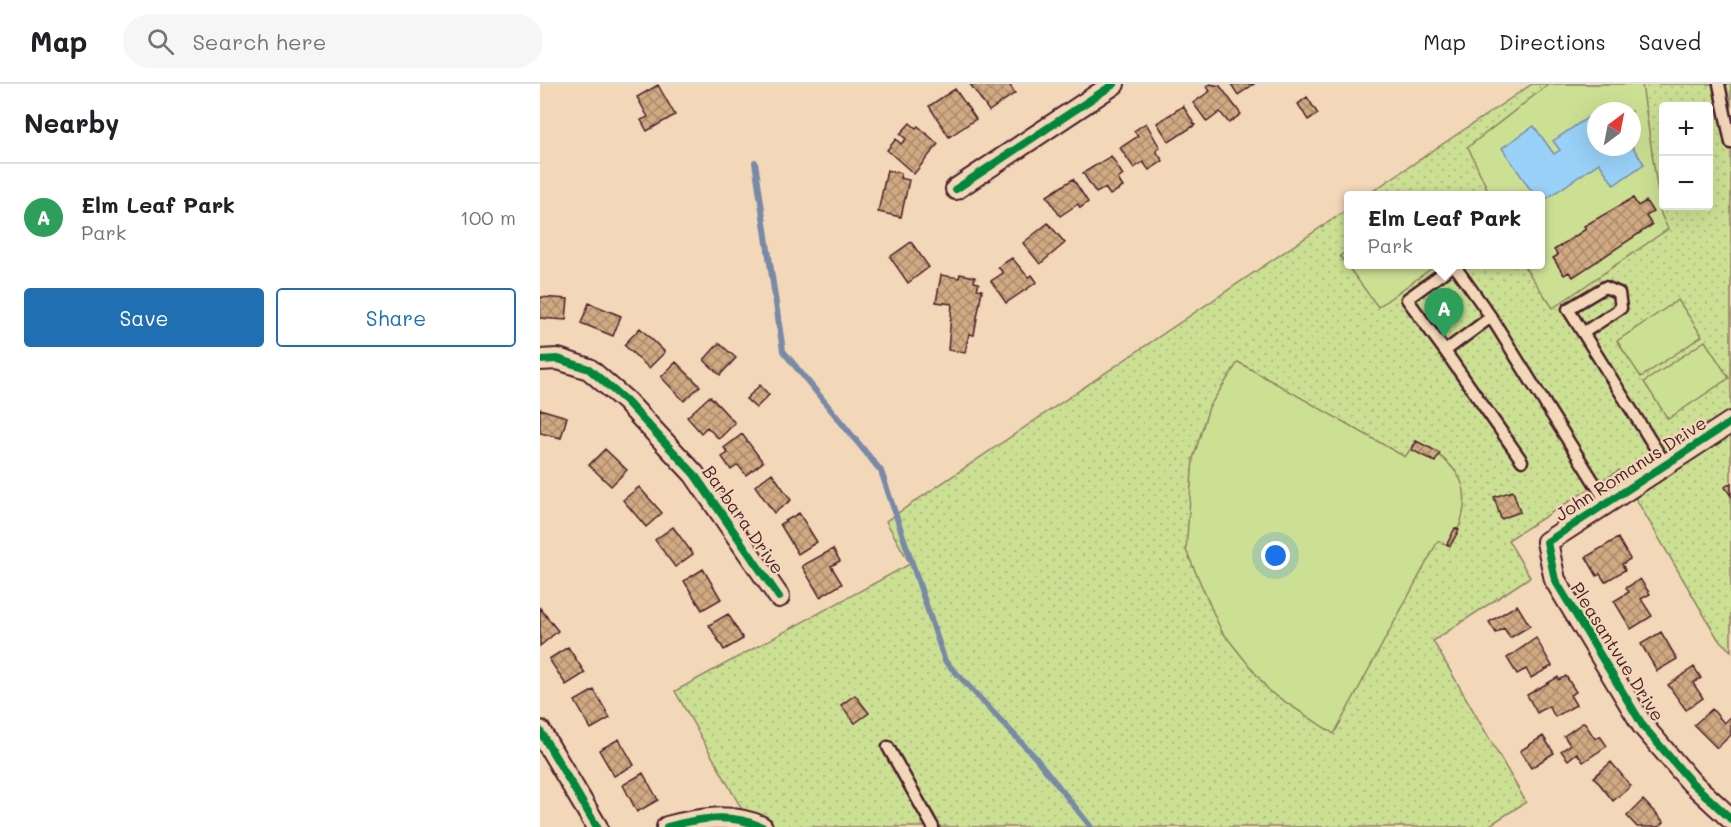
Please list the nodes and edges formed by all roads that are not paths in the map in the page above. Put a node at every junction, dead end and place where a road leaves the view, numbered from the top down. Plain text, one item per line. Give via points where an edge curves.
1 (1114, 84) edge
2 (1719, 84) edge
3 (1731, 142) edge
4 (956, 189) dead end
5 (1448, 269) edge
6 (1457, 269) edge
7 (1491, 317) junction
8 (1583, 333) junction
9 (1445, 351) junction
10 (540, 360) edge
11 (1731, 422) edge
12 (1522, 461) dead end
13 (1666, 465) junction
14 (1607, 503) junction
15 (1547, 542) joint
16 (779, 597) dead end
17 (540, 731) edge
18 (888, 747) dead end
19 (1731, 819) edge
20 (597, 827) edge
21 (667, 827) edge
22 (762, 827) edge
23 (933, 827) edge

1 - 4 street
2 - 3 lane
5 - 9 lane via 1407,299
6 - 7 lane
7 - 9 lane
7 - 14 lane
8 - 8 lane via 1568,309 1605,287 1619,293 1621,308
8 - 13 lane
9 - 12 lane
10 - 16 street, Barbara Drive via 558,359 589,369 626,401 694,474
11 - 13 street, John Romanus Drive
13 - 14 street, John Romanus Drive
14 - 15 street, John Romanus Drive
15 - 19 street, Pleasantvue Drive via 1555,580 1643,726 1691,782
17 - 20 street
18 - 23 lane
21 - 22 street via 702,817 750,821

